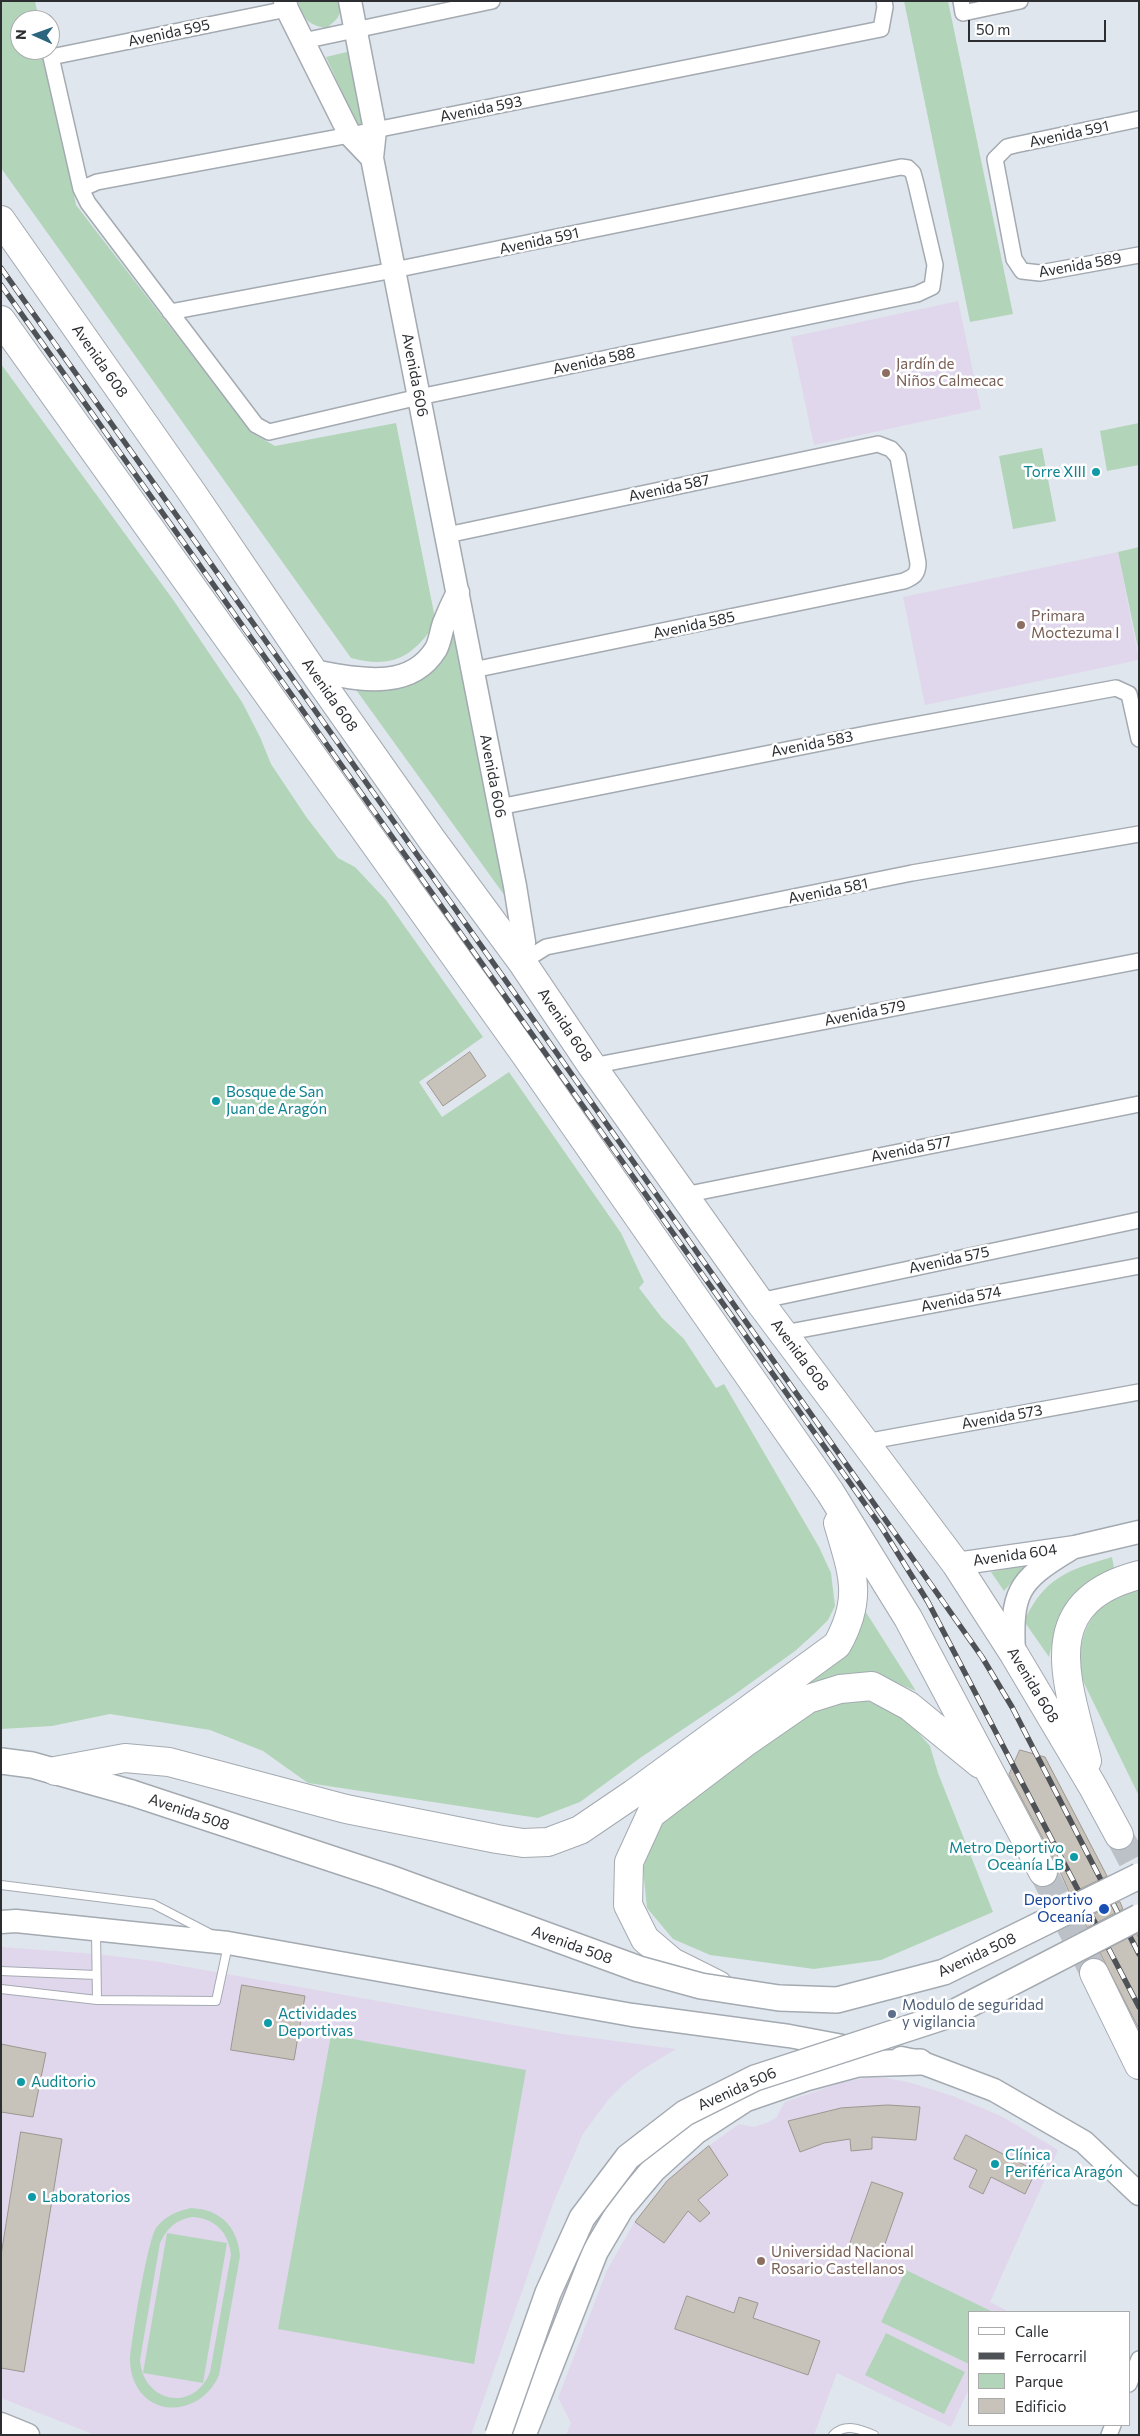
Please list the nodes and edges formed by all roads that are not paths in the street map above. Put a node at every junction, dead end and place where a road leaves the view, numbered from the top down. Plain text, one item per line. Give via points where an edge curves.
1 (350, 1) edge
2 (492, 1) edge
3 (884, 1) edge
4 (1020, 1) edge
5 (286, 5) edge
6 (445, 6) edge
7 (962, 7) edge
8 (355, 30) junction
9 (303, 41) junction
10 (1139, 119) edge
11 (375, 130) junction
12 (350, 135) junction
13 (372, 158) junction
14 (81, 189) junction
15 (1, 220) edge
16 (1139, 255) edge
17 (394, 270) junction
18 (1022, 271) joint
19 (932, 287) joint
20 (170, 312) junction
21 (1, 320) edge
22 (420, 397) junction
23 (447, 535) junction
24 (914, 576) joint
25 (458, 592) junction
26 (473, 670) junction
27 (313, 671) junction
28 (1139, 739) edge
29 (499, 807) junction
30 (1139, 834) edge
31 (1139, 961) edge
32 (522, 962) junction
33 (592, 1066) junction
34 (1139, 1104) edge
35 (684, 1195) junction
36 (1139, 1220) edge
37 (1139, 1266) edge
38 (759, 1301) junction
39 (784, 1333) junction
40 (1139, 1392) edge
41 (865, 1442) junction
42 (830, 1492) junction
43 (1139, 1532) edge
44 (1075, 1547) junction
45 (956, 1564) junction
46 (1139, 1575) edge
47 (1014, 1654) junction
48 (1, 1761) edge
49 (55, 1771) junction
50 (990, 1772) junction
51 (1093, 1786) junction
52 (1119, 1835) tunnel mouth
53 (1043, 1872) tunnel mouth
54 (1139, 1876) edge
55 (1, 1885) edge
56 (1139, 1917) edge
57 (1, 1922) edge
58 (96, 1929) junction
59 (228, 1942) junction
60 (1, 1971) edge
61 (1094, 1973) tunnel mouth
62 (96, 1975) junction
63 (1, 1989) edge
64 (728, 1990) junction
65 (97, 2000) junction
66 (920, 2062) junction
67 (1139, 2065) edge
68 (1139, 2194) edge
69 (1139, 2359) edge
70 (1130, 2382) edge
71 (1, 2424) edge
72 (28, 2435) edge
73 (498, 2435) edge
74 (524, 2435) edge
75 (833, 2435) edge
76 (874, 2435) edge

1 - 8 street, Avenida 606
2 - 6 street
3 - 11 street, Avenida 593 via 886,7 881,29
4 - 7 street
5 - 9 street
5 - 14 street, Avenida 595 via 51,57
6 - 8 street
8 - 9 street
8 - 11 street, Avenida 606
9 - 12 street
10 - 18 street, Avenida 591 via 1015,145 1000,152 995,159 996,171 1014,259
11 - 12 street, Avenida 593
11 - 13 street, Avenida 606
12 - 13 street
12 - 14 street, Avenida 593 via 97,182
13 - 17 street, Avenida 606
14 - 20 street via 88,203
15 - 27 highway, Avenida 608
16 - 18 street, Avenida 589 via 1040,273
17 - 19 street, Avenida 591 via 890,169 908,168 913,173 935,264
17 - 20 street, Avenida 591
17 - 22 street, Avenida 606
19 - 22 street, Avenida 588 via 917,294
20 - 22 street, Avenida 588 via 256,425 269,432
21 - 42 highway via 526,1054
22 - 23 street, Avenida 606
23 - 24 street, Avenida 587 via 878,444 891,449 898,457 918,564 918,572
23 - 25 street, Avenida 606
24 - 26 street, Avenida 585 via 904,582
25 - 26 street, Avenida 606
25 - 27 street via 436,648 419,668 396,678 377,680
26 - 29 street, Avenida 606
27 - 32 highway, Avenida 608
28 - 29 street, Avenida 583 via 1131,700 1125,691 1116,688
29 - 32 street, Avenida 606 via 524,942
30 - 32 street, Avenida 581 via 912,874 555,946
31 - 33 street, Avenida 579
32 - 33 highway, Avenida 608
33 - 35 highway, Avenida 608
34 - 35 street, Avenida 577
35 - 38 highway, Avenida 608
36 - 38 street, Avenida 575
37 - 39 street, Avenida 574
38 - 39 highway, Avenida 608
39 - 41 highway, Avenida 608
40 - 41 street, Avenida 573
41 - 45 highway, Avenida 608
42 - 49 highway via 854,1578 853,1606 848,1625 837,1645 633,1794 580,1830 548,1842 496,1839 346,1809 169,1762 125,1758
42 - 50 highway via 908,1618
43 - 44 street, Avenida 604
44 - 45 street, Avenida 604
44 - 47 street, Avenida 604 via 1045,1564 1021,1587 1012,1620
45 - 47 highway, Avenida 608
46 - 51 highway via 1120,1580 1099,1592 1082,1608 1072,1624 1065,1646 1067,1683
47 - 51 highway, Avenida 608
48 - 49 main road, Avenida 508
49 - 64 main road, Avenida 508, bridge via 387,1877 639,1969
50 - 53 highway
50 - 64 highway via 909,1706 872,1686 840,1689 808,1699 651,1814 629,1862 628,1905 644,1939 672,1962
51 - 52 highway, Avenida 608
54 - 64 main road, Avenida 508, bridge via 944,1972 837,2000 779,1998
55 - 59 lane via 153,1904
56 - 73 main road, Avenida 506, bridge via 949,2015 755,2078 685,2113 628,2157 582,2218 548,2293
57 - 58 street
58 - 59 street
58 - 62 lane
59 - 65 lane via 216,2001
59 - 66 street via 632,2015 789,2036
60 - 62 lane
61 - 67 highway
62 - 65 lane
63 - 65 lane
66 - 68 street via 994,2090 1084,2142
66 - 74 main road via 858,2064 745,2099 696,2132 653,2170 621,2208 595,2252
69 - 70 street
71 - 72 street
75 - 76 lane via 839,2429 857,2428

